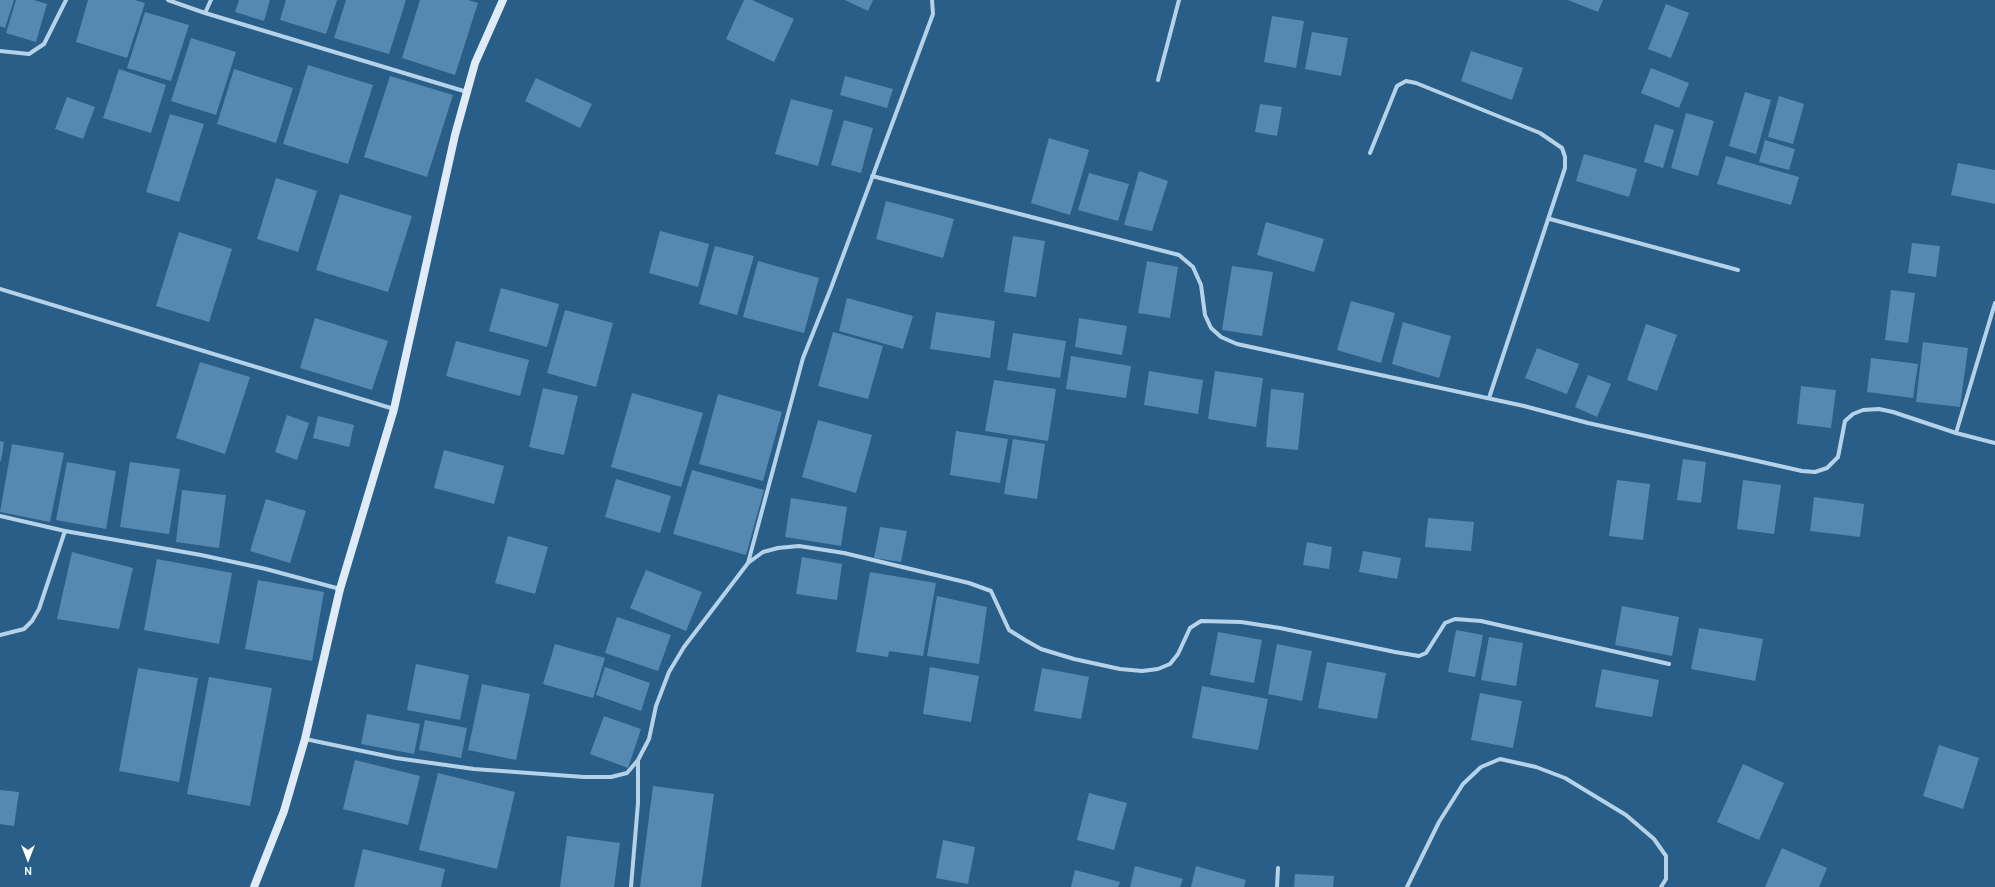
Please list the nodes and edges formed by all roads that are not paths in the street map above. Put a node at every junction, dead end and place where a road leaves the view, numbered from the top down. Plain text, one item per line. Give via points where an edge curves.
1 (66, 0) edge
2 (168, 0) edge
3 (212, 0) edge
4 (503, 0) edge
5 (932, 0) edge
6 (1179, 0) edge
7 (205, 13) junction
8 (0, 51) edge
9 (1158, 80) dead end
10 (467, 92) junction
11 (1370, 153) dead end
12 (872, 176) junction
13 (1550, 218) junction
14 (1738, 270) dead end
15 (0, 289) edge
16 (1995, 303) edge
17 (1489, 398) junction
18 (394, 409) junction
19 (1956, 433) junction
20 (1995, 442) edge
21 (0, 516) edge
22 (65, 531) junction
23 (748, 563) junction
24 (340, 589) junction
25 (0, 635) edge
26 (1669, 664) dead end
27 (305, 739) junction
28 (638, 760) junction
29 (1278, 868) dead end
30 (254, 887) edge
31 (631, 887) edge
32 (1277, 887) edge
33 (1406, 887) edge
34 (1661, 887) edge

1 - 8 street via 44,44 29,54
2 - 7 street
3 - 7 street
4 - 10 main road via 476,63
5 - 12 street via 932,14
6 - 9 street
7 - 10 street
10 - 18 main road via 455,135
11 - 13 street via 1397,86 1406,81 1416,83 1540,133 1562,148 1565,168
12 - 17 street via 1179,255 1193,267 1201,285 1205,314 1211,328 1221,337 1237,344
12 - 23 street via 803,358
13 - 14 street
13 - 17 street
15 - 18 street
16 - 19 street
17 - 19 street via 1709,451 1815,472 1827,468 1838,457 1845,421 1863,410 1893,412
18 - 24 main road
19 - 20 street
21 - 22 street
22 - 24 street via 200,554
22 - 25 street via 39,609 32,621 24,629
23 - 26 street via 763,552 799,546 844,553 969,583 991,591 1009,630 1025,640 1041,649 1120,670 1158,670 1170,664 1178,654 1190,628 1201,621 1241,622 1280,628 1419,656 1426,653 1445,623 1455,619 1475,621
23 - 28 street via 684,647 673,666 656,706 649,739
24 - 27 main road
27 - 28 street via 396,758 474,769 536,774 611,777 627,773
27 - 30 main road via 284,811
28 - 31 street via 638,803
29 - 32 street
33 - 34 street via 1439,822 1463,784 1481,767 1500,759 1536,767 1565,778 1626,815 1654,839 1666,856 1666,879

